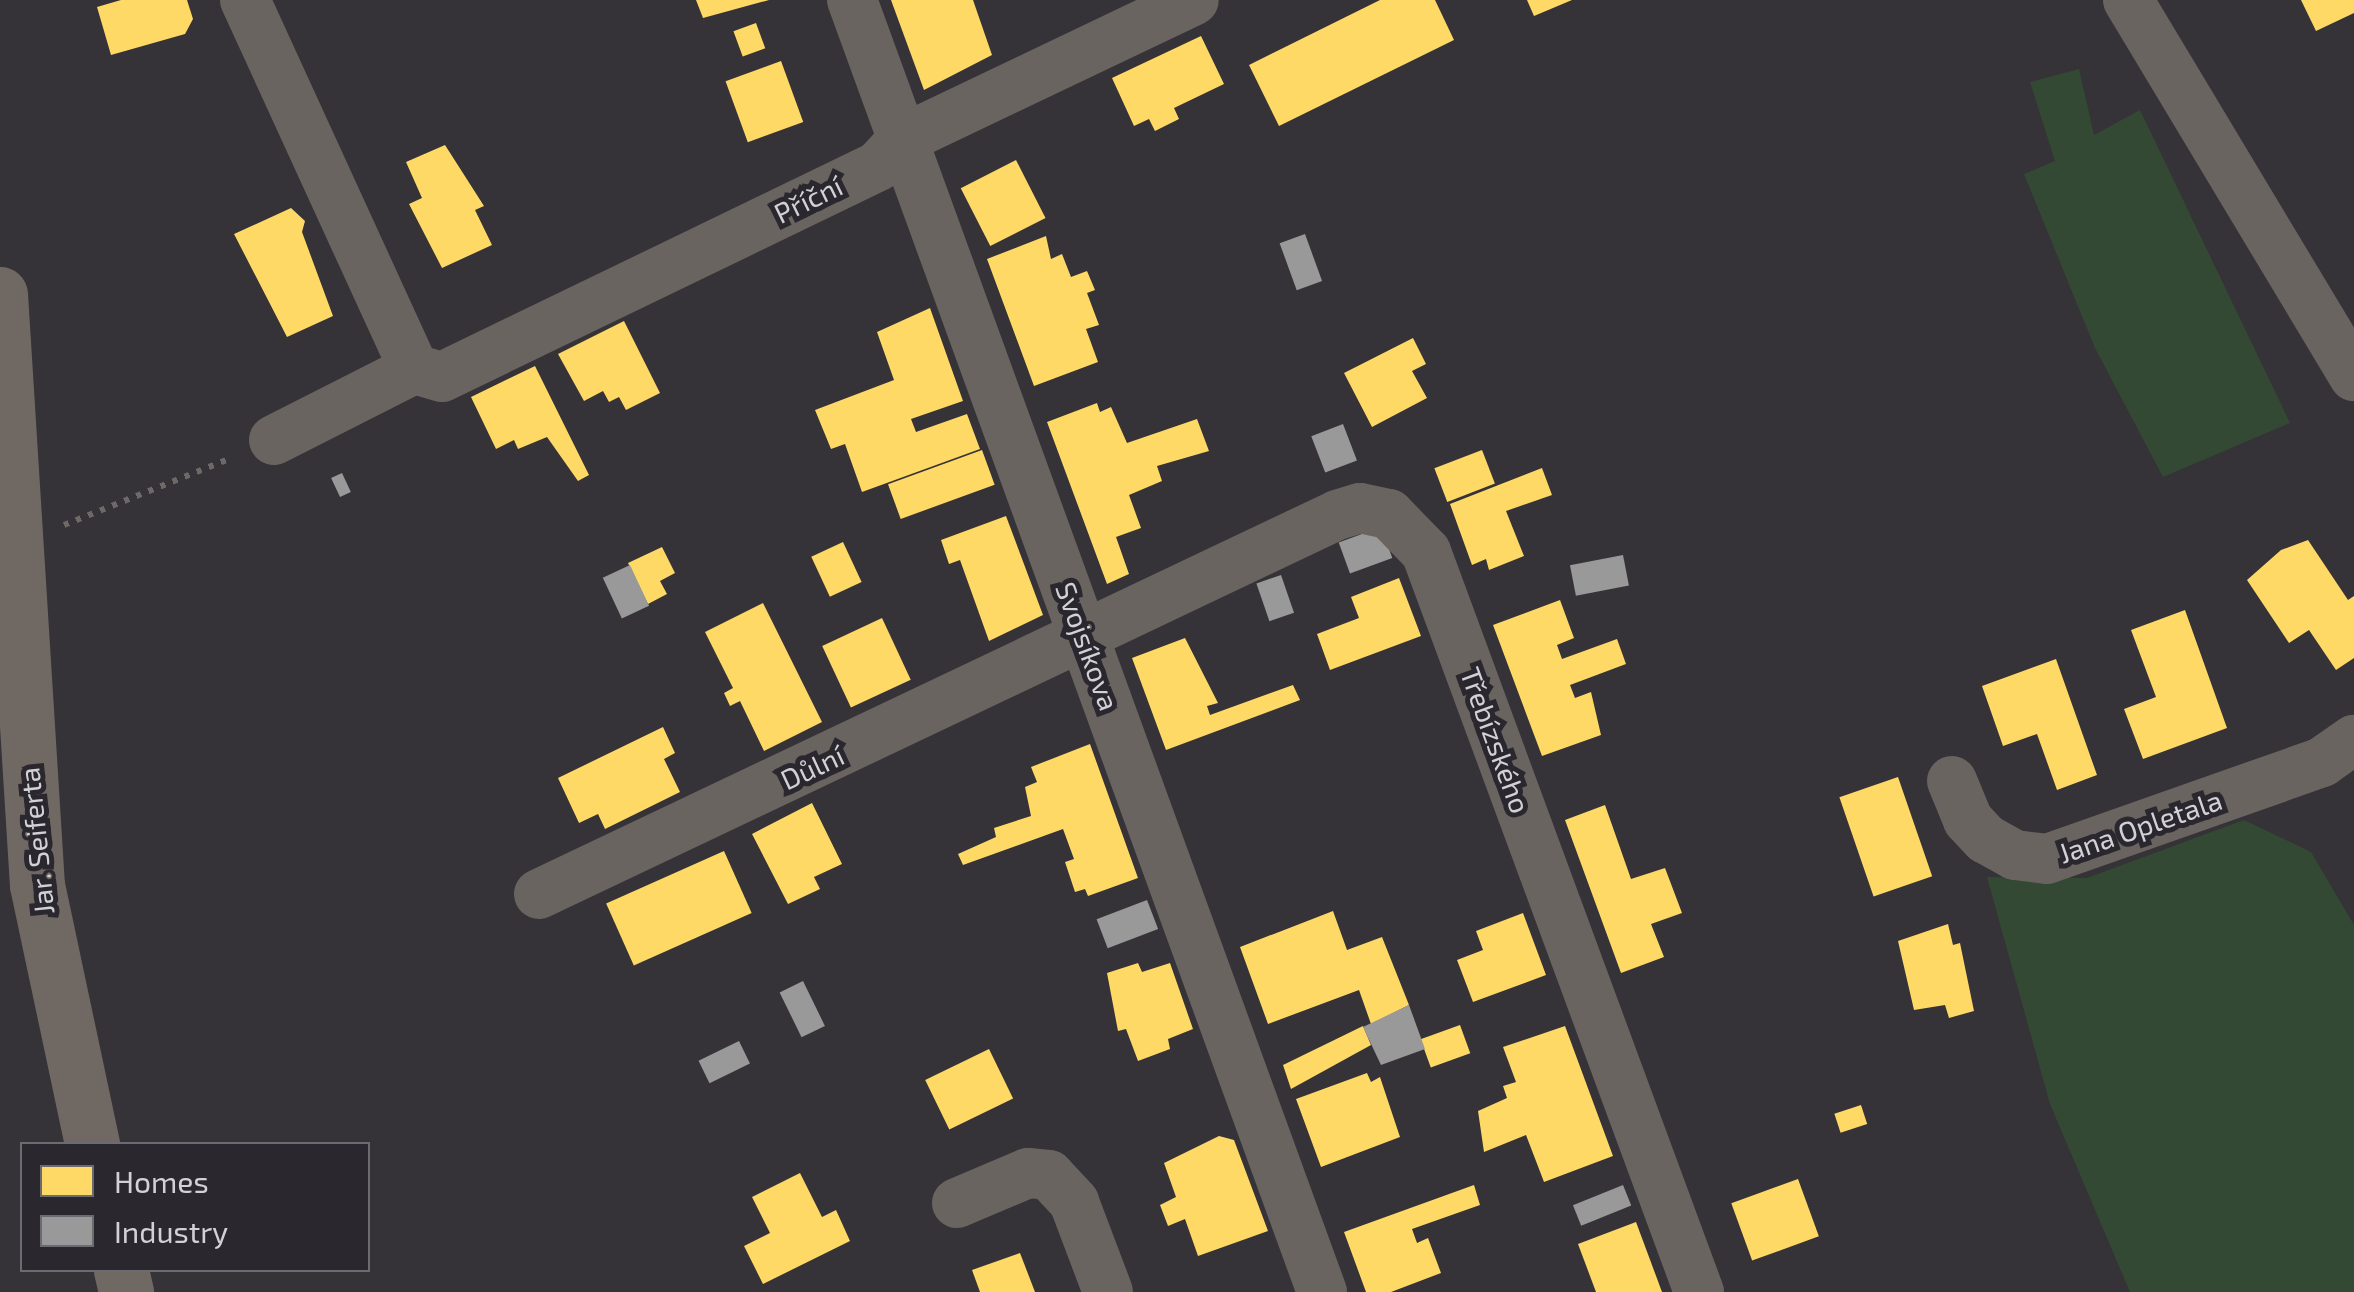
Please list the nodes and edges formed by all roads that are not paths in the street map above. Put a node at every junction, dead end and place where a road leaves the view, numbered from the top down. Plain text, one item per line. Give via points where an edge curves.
1 (245, 0) edge
2 (852, 0) edge
3 (1194, 0) edge
4 (2128, 0) edge
5 (903, 139) junction
6 (0, 294) edge
7 (414, 369) junction
8 (2354, 376) edge
9 (274, 440) road end
10 (1086, 640) junction
11 (2354, 740) edge
12 (1952, 782) dead end
13 (539, 894) dead end
14 (92, 1142) edge
15 (957, 1203) dead end
16 (1108, 1292) edge
17 (1322, 1292) edge
18 (1699, 1292) edge

1 - 7 street
2 - 5 street, Svojsíkova
3 - 5 street, Příční
4 - 8 street
5 - 7 street, Příční via 878,166 442,377
5 - 10 street, Svojsíkova
6 - 14 street, Jar. Seiferta via 36,885
7 - 9 street, Příční
10 - 13 street, Důlní
10 - 17 street, Svojsíkova
10 - 18 street, Třebízského via 1360,508 1389,514 1426,552
11 - 12 street, Jana Opletala via 2322,762 2047,859 2014,855 1986,839 1968,820
15 - 16 street via 1028,1173 1049,1175 1074,1202

